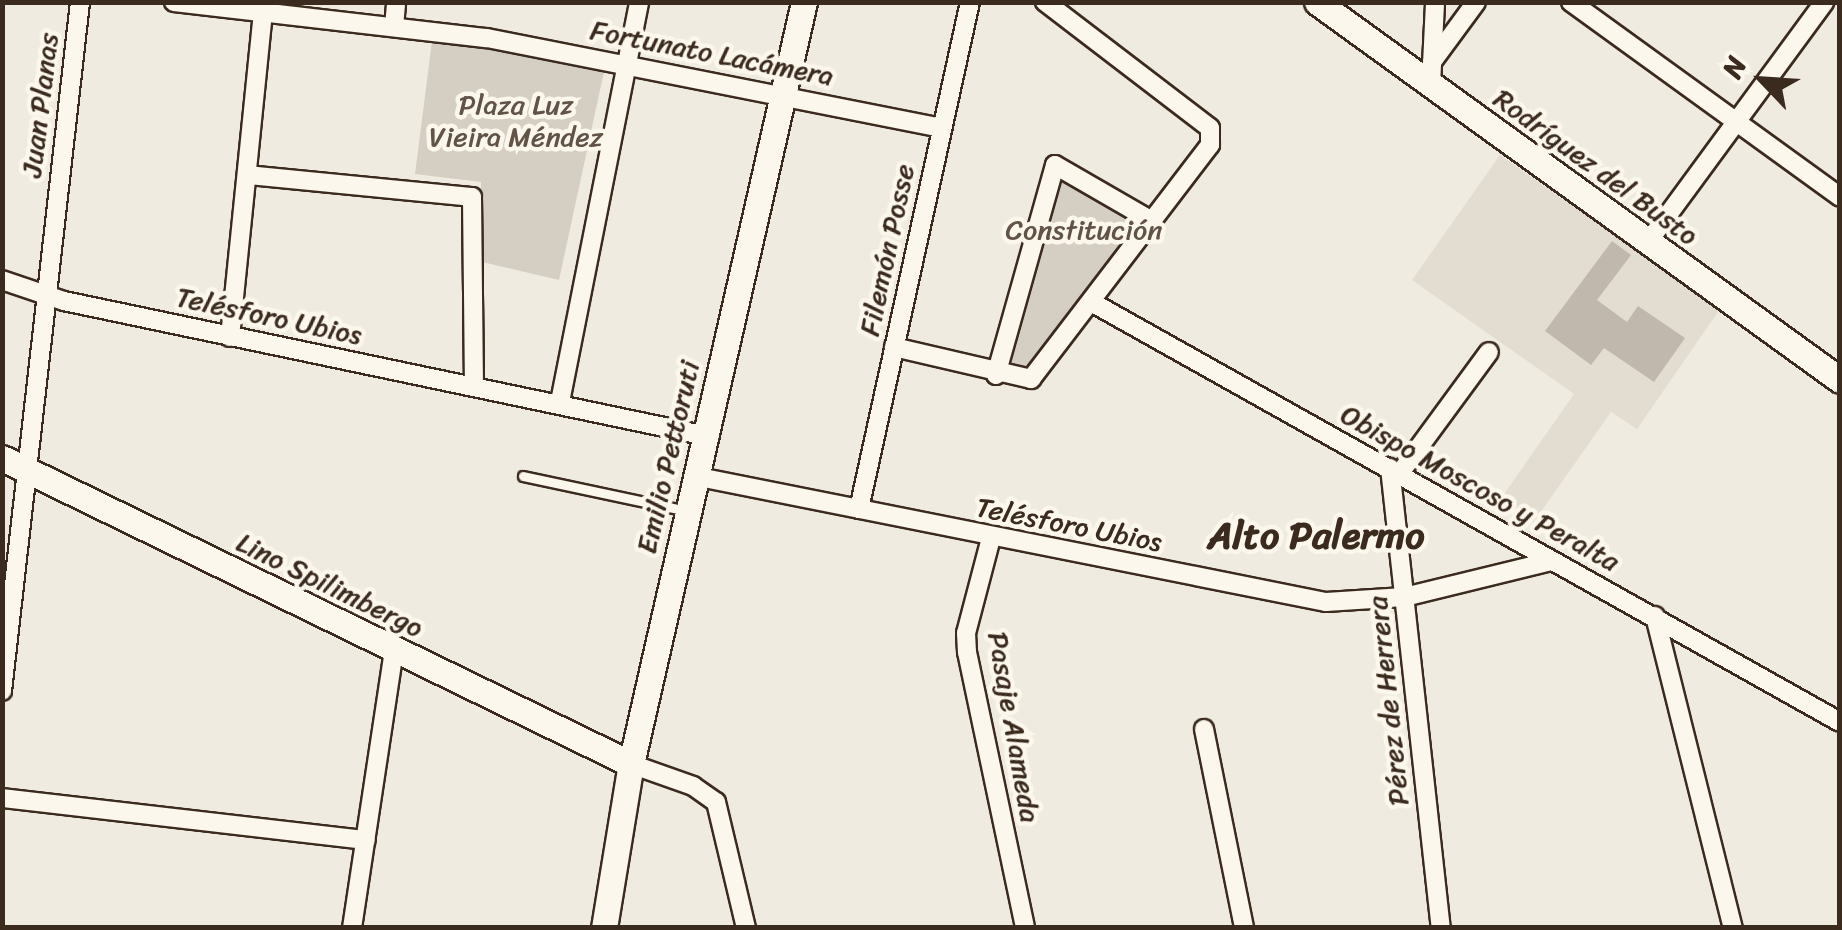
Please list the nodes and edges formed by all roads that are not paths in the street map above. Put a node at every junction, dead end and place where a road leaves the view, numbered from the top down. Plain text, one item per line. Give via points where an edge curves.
1 (80, 2) edge
2 (174, 2) edge
3 (396, 2) edge
4 (639, 2) edge
5 (804, 2) edge
6 (970, 2) edge
7 (1045, 2) edge
8 (1318, 2) edge
9 (1435, 2) edge
10 (1476, 2) edge
11 (1571, 2) edge
12 (1824, 2) edge
13 (264, 13) junction
14 (394, 27) junction
15 (625, 65) junction
16 (1432, 74) junction
17 (782, 94) junction
18 (1736, 122) junction
19 (941, 128) junction
20 (248, 175) junction
21 (1840, 196) edge
22 (1152, 221) junction
23 (1648, 242) junction
24 (2, 280) edge
25 (45, 293) junction
26 (1092, 303) junction
27 (230, 337) junction
28 (894, 347) junction
29 (1489, 352) dead end
30 (996, 375) junction
31 (1840, 380) edge
32 (474, 386) junction
33 (560, 402) junction
34 (702, 435) junction
35 (2, 458) edge
36 (27, 471) junction
37 (1395, 471) junction
38 (522, 476) dead end
39 (694, 476) junction
40 (859, 509) junction
41 (686, 510) junction
42 (991, 538) junction
43 (1552, 561) junction
44 (1404, 597) junction
45 (1654, 616) junction
46 (394, 650) junction
47 (2, 691) edge
48 (1840, 722) edge
49 (1204, 729) dead end
50 (631, 764) junction
51 (2, 798) edge
52 (366, 840) junction
53 (352, 928) edge
54 (604, 928) edge
55 (746, 928) edge
56 (1025, 928) edge
57 (1244, 928) edge
58 (1441, 928) edge
59 (1733, 928) edge

1 - 25 street, Juan Planas
2 - 13 street, Fortunato Lacámera
3 - 14 street
4 - 15 street
5 - 17 main road, Emilio Pettoruti
6 - 19 street, Filemón Posse
7 - 22 street via 1210,128 1210,145
8 - 16 main road, Rodríguez del Busto
9 - 16 street
10 - 16 street
11 - 18 street
12 - 18 street
13 - 14 street, Fortunato Lacámera
13 - 20 street
14 - 15 street, Fortunato Lacámera
15 - 17 street, Fortunato Lacámera
15 - 33 street
16 - 23 main road, Rodríguez del Busto
17 - 19 street, Fortunato Lacámera
17 - 34 main road, Emilio Pettoruti
18 - 21 street
18 - 23 street
19 - 28 street, Filemón Posse
20 - 27 street
20 - 32 street via 472,198
22 - 26 street
22 - 30 street via 1054,165
23 - 31 main road, Rodríguez del Busto
24 - 25 street, Telésforo Ubios
25 - 27 street, Telésforo Ubios
25 - 36 street, Juan Planas
26 - 30 street via 1041,372 1022,381
26 - 37 street, Obispo Moscoso y Peralta
27 - 32 street, Telésforo Ubios
28 - 30 street
28 - 40 street, Filemón Posse
29 - 37 street
32 - 33 street, Telésforo Ubios
33 - 34 street, Telésforo Ubios
34 - 39 main road, Emilio Pettoruti
35 - 36 main road, Lino Spilimbergo
36 - 46 main road, Lino Spilimbergo
36 - 47 street, Juan Planas
37 - 43 street, Obispo Moscoso y Peralta
37 - 44 street, Pérez de Herrera
38 - 41 lane
39 - 40 street, Telésforo Ubios
39 - 41 main road, Emilio Pettoruti
40 - 42 street, Telésforo Ubios
41 - 50 main road, Emilio Pettoruti
42 - 44 street, Telésforo Ubios via 1292,597
42 - 56 street, Pasaje Alameda via 966,632 967,652
43 - 44 street, Telésforo Ubios
43 - 45 street, Obispo Moscoso y Peralta
44 - 58 street, Pérez de Herrera
45 - 48 street, Obispo Moscoso y Peralta
45 - 59 street
46 - 50 main road, Lino Spilimbergo
46 - 52 street
49 - 57 street
50 - 54 main road, Emilio Pettoruti
50 - 55 street via 693,786 716,802
51 - 52 street
52 - 53 street

